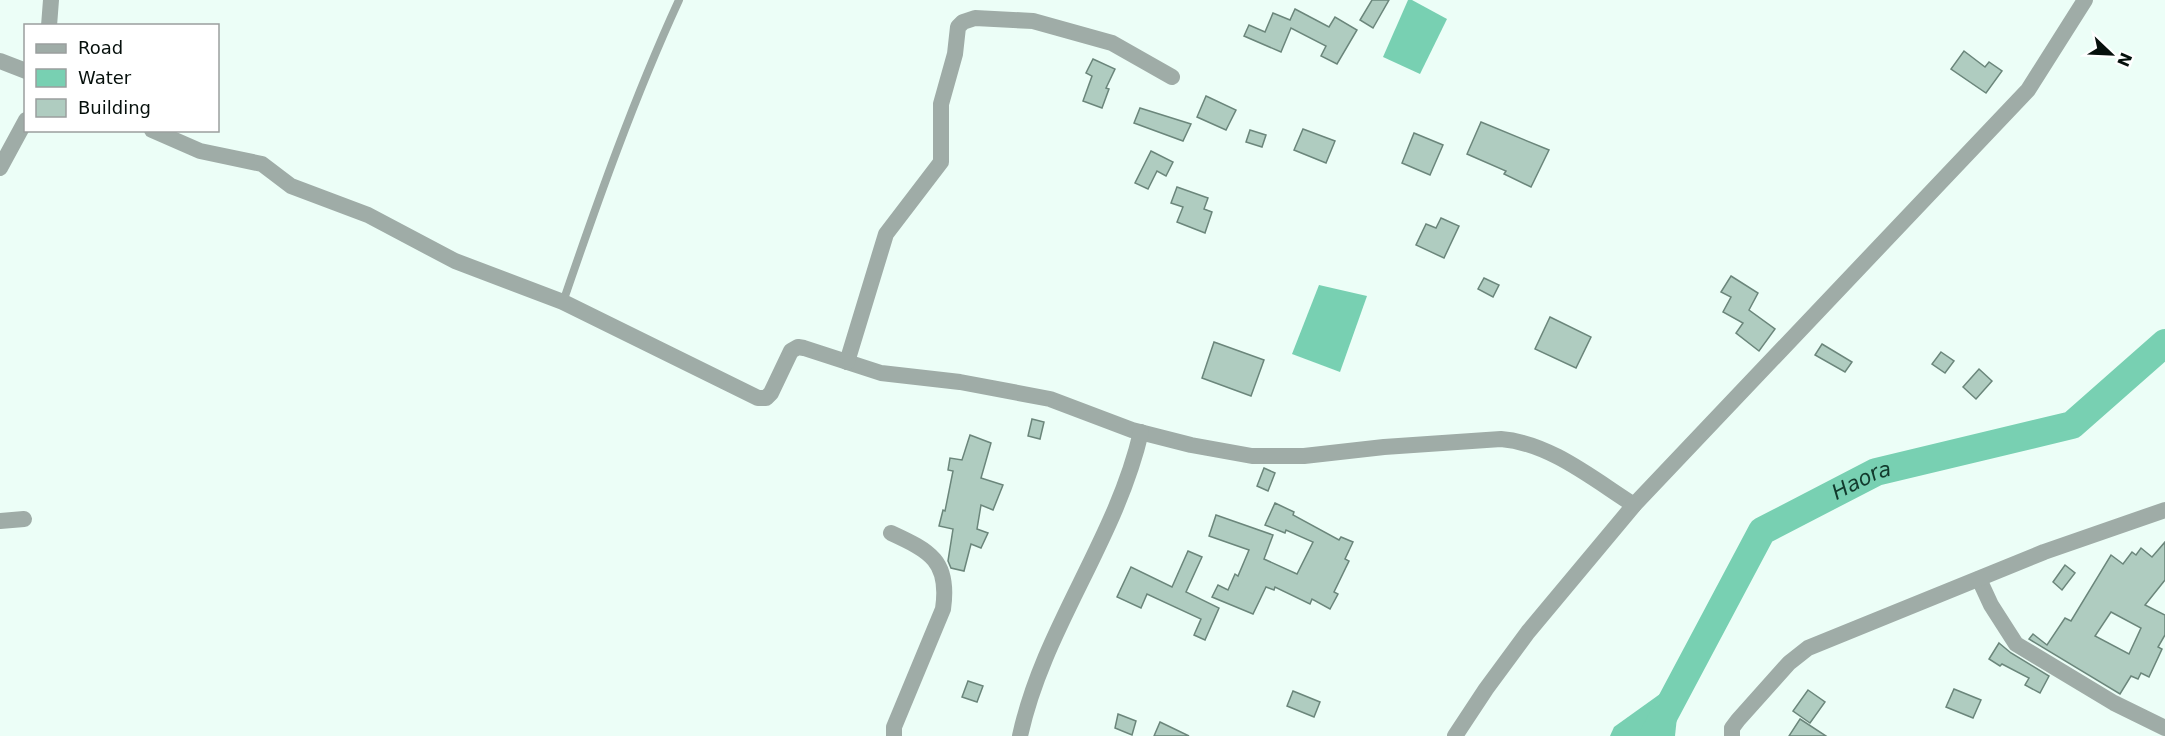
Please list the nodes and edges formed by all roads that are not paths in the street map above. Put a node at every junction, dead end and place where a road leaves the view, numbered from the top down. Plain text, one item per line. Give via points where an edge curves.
1 (51, 0) edge
2 (679, 0) edge
3 (2085, 0) edge
4 (49, 24) edge
5 (4, 62) edge
6 (24, 69) edge
7 (1172, 76) dead end
8 (24, 124) edge
9 (157, 132) edge
10 (0, 168) edge
11 (563, 302) junction
12 (847, 362) junction
13 (1140, 432) junction
14 (1634, 505) junction
15 (2165, 510) edge
16 (24, 519) dead end
17 (0, 521) edge
18 (891, 533) dead end
19 (1979, 579) junction
20 (2165, 728) edge
21 (894, 736) edge
22 (1020, 736) edge
23 (1455, 736) edge
24 (1732, 736) edge

1 - 4 street
2 - 11 lane via 606,179
3 - 14 street via 2028,90
5 - 6 street
7 - 12 street via 1112,43 1044,24 1021,19 975,18 963,22 958,27 941,104 941,162 886,234
8 - 10 street
9 - 11 street via 200,151 262,164 291,186 368,216 455,261
11 - 12 street via 758,398 771,393 791,351 798,347
12 - 13 street via 881,373 960,382 1050,399
13 - 14 street via 1252,456 1304,456 1501,439 1520,441 1559,458
13 - 22 street via 1113,518 1036,679
14 - 23 street via 1528,632
15 - 19 street
16 - 17 street
18 - 21 street via 933,557 946,592 943,609 894,727
19 - 20 street via 2016,644 2114,704
19 - 24 street via 1802,652 1738,720

